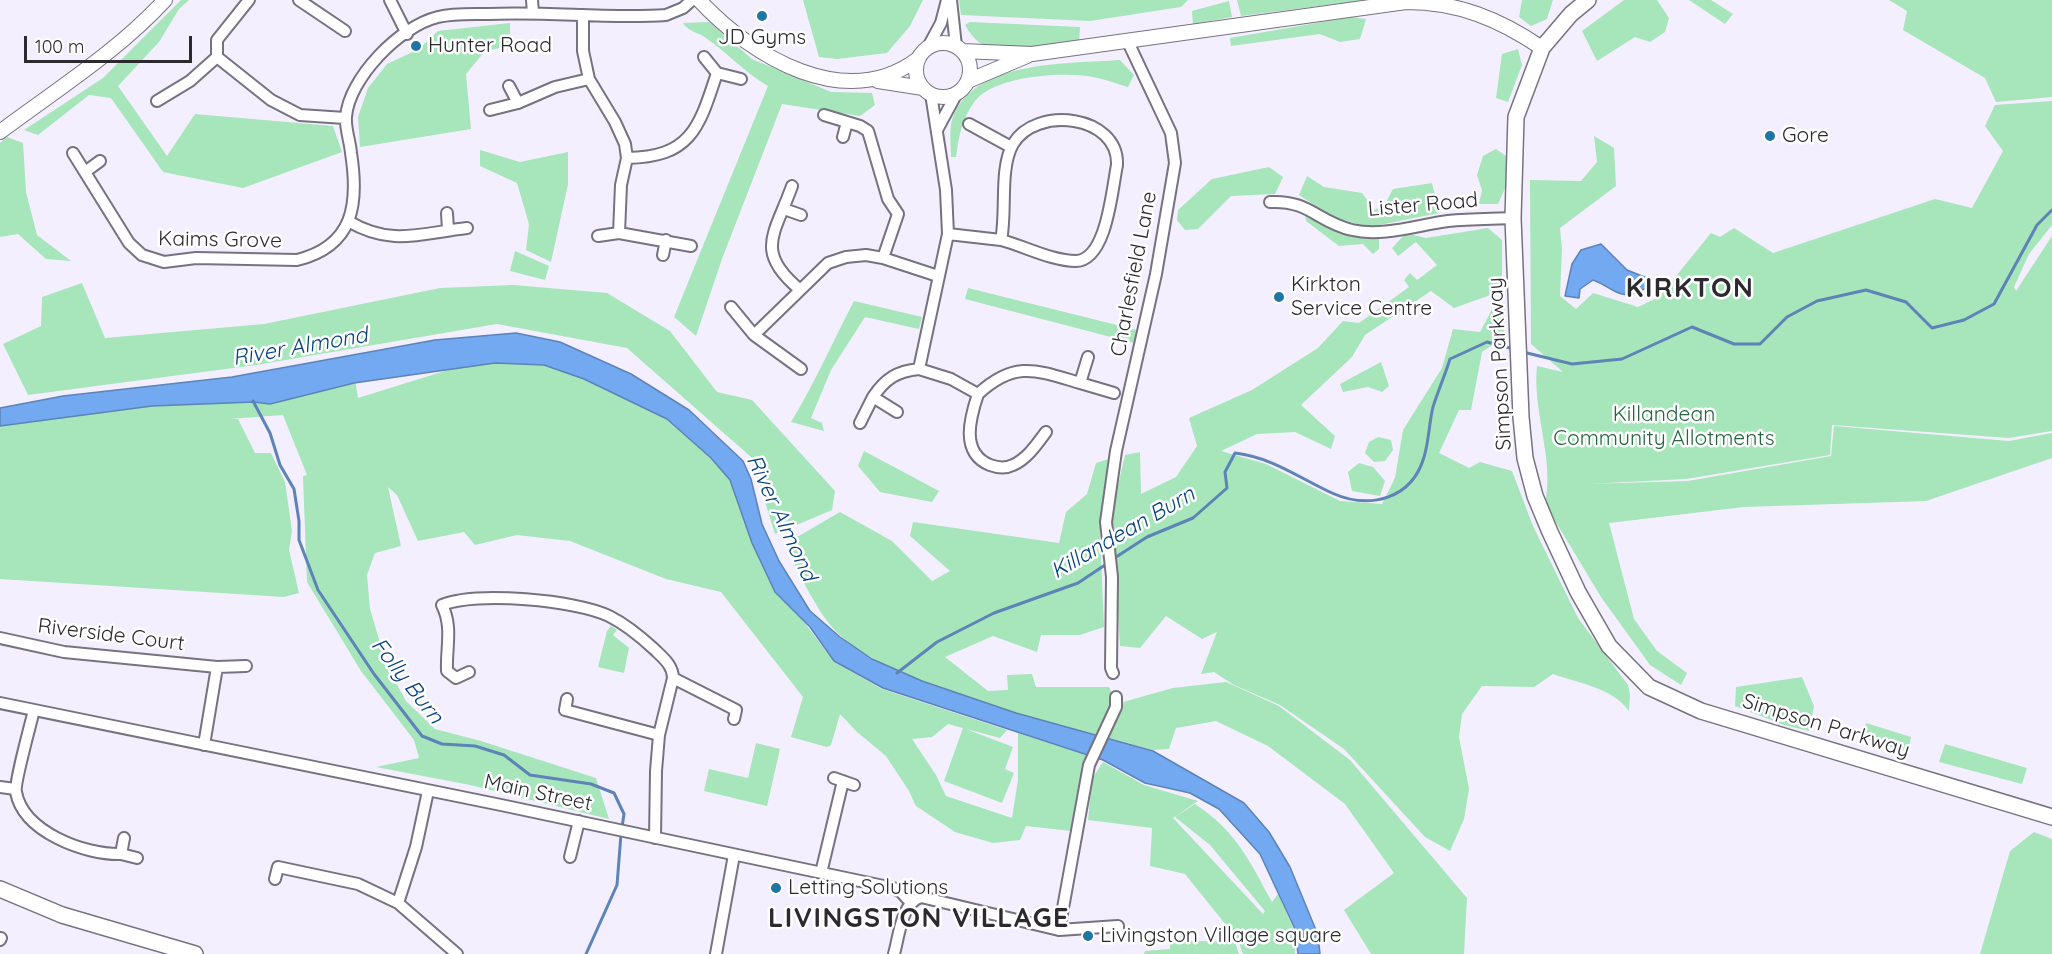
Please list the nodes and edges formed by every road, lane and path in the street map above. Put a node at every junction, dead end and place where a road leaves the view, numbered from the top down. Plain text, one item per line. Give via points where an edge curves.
1 (165, 0) edge
2 (249, 0) edge
3 (299, 0) edge
4 (390, 0) edge
5 (532, 0) edge
6 (692, 0) edge
7 (699, 0) edge
8 (949, 0) edge
9 (1588, 0) edge
10 (533, 13) junction
11 (583, 15) junction
12 (345, 31) dead end
13 (407, 34) junction
14 (1128, 42) junction
15 (928, 47) junction
16 (959, 48) junction
17 (1542, 48) junction
18 (1032, 54) junction
19 (217, 57) junction
20 (704, 57) dead end
21 (919, 58) junction
22 (717, 73) junction
23 (589, 79) junction
24 (741, 79) dead end
25 (873, 80) junction
26 (968, 81) junction
27 (533, 82) dead end
28 (509, 86) dead end
29 (927, 91) junction
30 (539, 93) junction
31 (957, 93) junction
32 (157, 100) dead end
33 (518, 103) junction
34 (490, 110) dead end
35 (824, 115) dead end
36 (345, 118) junction
37 (847, 122) junction
38 (969, 124) dead end
39 (937, 130) junction
40 (0, 132) edge
41 (843, 137) dead end
42 (1011, 147) junction
43 (73, 153) dead end
44 (627, 158) junction
45 (100, 161) dead end
46 (85, 172) junction
47 (792, 186) dead end
48 (1270, 202) dead end
49 (784, 209) junction
50 (447, 213) dead end
51 (801, 215) dead end
52 (1513, 218) junction
53 (348, 221) junction
54 (467, 228) dead end
55 (448, 230) junction
56 (619, 232) junction
57 (948, 234) junction
58 (598, 236) dead end
59 (666, 240) junction
60 (1001, 240) junction
61 (692, 246) dead end
62 (663, 255) dead end
63 (883, 258) junction
64 (938, 276) junction
65 (800, 289) junction
66 (730, 307) dead end
67 (754, 335) junction
68 (1088, 357) dead end
69 (801, 369) dead end
70 (919, 369) junction
71 (1080, 383) junction
72 (1114, 393) dead end
73 (978, 394) junction
74 (873, 398) junction
75 (897, 412) dead end
76 (860, 423) dead end
77 (1046, 432) dead end
78 (0, 638) edge
79 (246, 666) dead end
80 (217, 667) junction
81 (469, 672) dead end
82 (1113, 673) dead end
83 (673, 678) junction
84 (1116, 697) dead end
85 (567, 699) dead end
86 (0, 704) edge
87 (34, 710) junction
88 (734, 718) dead end
89 (659, 735) junction
90 (204, 745) junction
91 (854, 785) dead end
92 (0, 787) edge
93 (15, 789) junction
94 (428, 790) junction
95 (2052, 817) edge
96 (579, 821) junction
97 (124, 838) dead end
98 (655, 838) junction
99 (121, 854) junction
100 (734, 855) junction
101 (570, 856) dead end
102 (137, 858) dead end
103 (821, 873) junction
104 (275, 879) dead end
105 (0, 889) edge
106 (398, 903) junction
107 (911, 903) junction
108 (1059, 930) junction
109 (1118, 932) dead end
110 (195, 954) edge
111 (457, 954) edge
112 (716, 954) edge
113 (894, 954) edge

1 - 40 street via 69,83
2 - 19 street via 216,40
3 - 12 street
4 - 13 street
5 - 10 street
6 - 11 street via 666,15
7 - 25 street via 714,16 783,65 820,78
8 - 15 street
8 - 16 street
9 - 17 main road, Simpson Parkway
10 - 11 street
10 - 13 street via 437,17
11 - 23 street via 583,51
13 - 36 street via 389,46 358,80
14 - 17 street via 1323,12 1435,2 1490,18
14 - 18 street
14 - 82 street, Charlesfield Lane via 1171,133 1175,163 1156,274 1116,452 1106,522 1112,577
15 - 16 street via 944,43
15 - 21 street
16 - 18 street
16 - 26 street via 970,64
17 - 52 main road, Simpson Parkway via 1516,117
18 - 26 street
19 - 32 street via 190,81
19 - 36 street via 271,100 300,115
20 - 22 street
21 - 25 street via 891,76
21 - 29 street via 916,74
22 - 24 street
22 - 44 street via 699,123 686,140 664,154
23 - 30 street
23 - 44 street via 615,122
25 - 29 street
26 - 31 street
27 - 30 street
28 - 33 street
29 - 31 street via 945,97
29 - 39 street
30 - 33 street
31 - 39 street
33 - 34 street
35 - 37 street
36 - 53 street, Kaims Grove via 356,195
37 - 41 street
37 - 63 street via 868,130 888,198 898,214
38 - 42 street
39 - 57 street
42 - 60 street
42 - 60 street via 1030,126 1048,120 1085,124 1109,137 1118,154 1117,165 1101,238 1090,256 1074,261 1062,259
43 - 46 street, Kaims Grove
44 - 56 street via 621,185
45 - 46 street
46 - 53 street, Kaims Grove via 129,243 153,260 297,260 329,246
47 - 49 street
48 - 52 street, Lister Road via 1291,201 1353,230 1385,231 1448,221
49 - 51 street
49 - 65 street via 771,256 787,279
50 - 55 street
52 - 95 main road, Simpson Parkway via 1525,458 1550,532 1609,646 1649,687 1701,711
53 - 55 street via 374,234 391,237
54 - 55 street
56 - 58 street
56 - 59 street
57 - 60 street
57 - 64 street
59 - 61 street
59 - 62 street
63 - 64 street
63 - 65 street via 866,255 828,263
64 - 70 street
65 - 67 street
66 - 67 street
67 - 69 street
68 - 71 street
70 - 73 street via 951,379
70 - 74 street via 894,375
71 - 72 street
71 - 73 street via 1022,369 999,378
73 - 77 street via 969,438 977,456 987,464 1011,466 1028,454
74 - 75 street
74 - 76 street
78 - 80 street, Riverside Court via 64,652
79 - 80 street, Riverside Court
80 - 90 street
81 - 83 street via 456,678 447,671 448,617 438,605 474,599 516,600 596,611 650,646 673,671
83 - 88 street via 736,710
83 - 89 street
84 - 108 street via 1116,707 1089,765
85 - 89 street via 565,710
86 - 87 street, Main Street
87 - 90 street, Main Street
87 - 93 street
89 - 98 street
90 - 94 street, Main Street
91 - 103 street via 838,780
92 - 93 street
93 - 99 street via 23,812 48,831 87,849
94 - 96 street, Main Street
94 - 106 street via 416,847
96 - 98 street, Main Street
96 - 101 street
97 - 99 street
98 - 100 street, Main Street
99 - 102 street
100 - 103 street, Main Street
100 - 112 street
103 - 107 street, Main Street via 893,888
104 - 106 street via 274,866 358,884
105 - 110 main road via 62,915
106 - 111 street
107 - 108 street via 921,897 937,899
107 - 113 street
108 - 109 street via 1118,926

